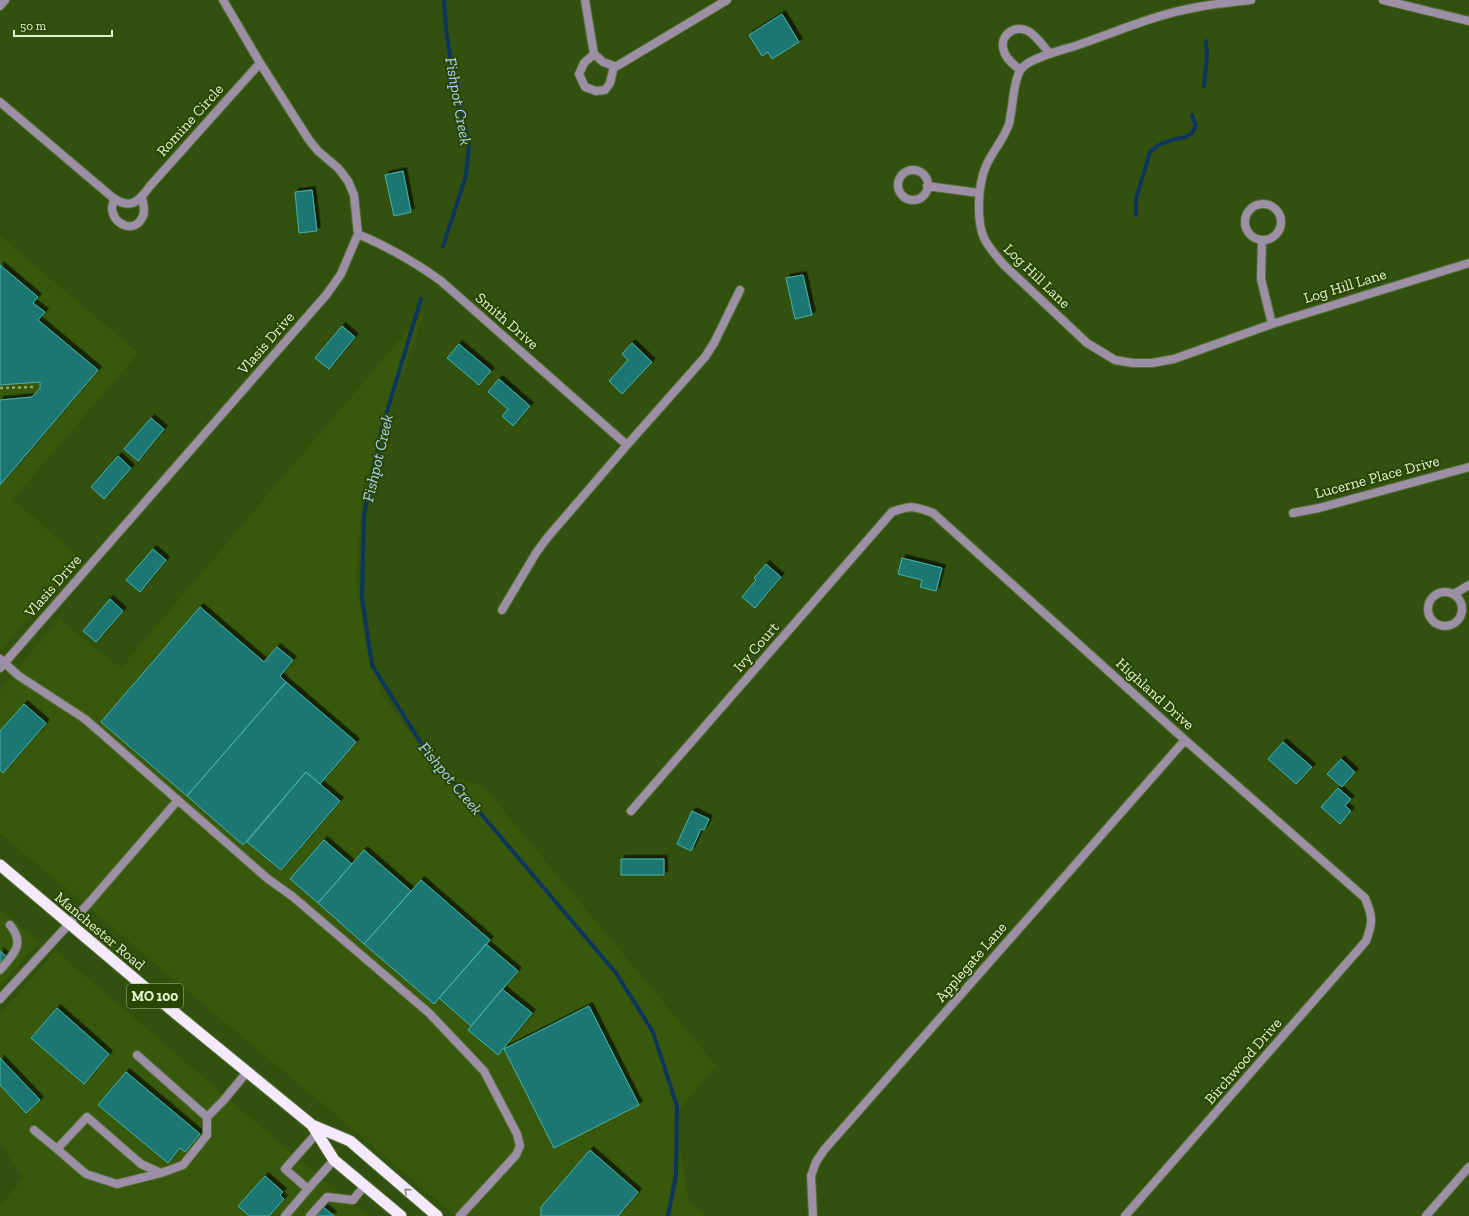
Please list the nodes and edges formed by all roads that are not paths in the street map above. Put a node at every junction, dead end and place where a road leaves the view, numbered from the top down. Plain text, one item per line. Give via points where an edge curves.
1 (5, 0) edge
2 (223, 0) edge
3 (585, 0) edge
4 (727, 0) edge
5 (1251, 0) edge
6 (1383, 0) edge
7 (0, 6) edge
8 (1469, 22) edge
9 (594, 54) junction
10 (1050, 54) junction
11 (260, 63) junction
12 (614, 66) junction
13 (1020, 70) junction
14 (0, 102) edge
15 (927, 186) dead end
16 (979, 193) junction
17 (142, 197) junction
18 (114, 199) junction
19 (358, 234) junction
20 (1262, 240) junction
21 (1469, 262) edge
22 (740, 290) dead end
23 (1272, 324) junction
24 (626, 445) junction
25 (1469, 466) edge
26 (905, 507) joint
27 (1293, 513) dead end
28 (1469, 585) edge
29 (1454, 594) junction
30 (502, 610) dead end
31 (1, 663) edge
32 (1185, 740) junction
33 (178, 800) junction
34 (631, 811) dead end
35 (0, 865) edge
36 (1372, 919) joint
37 (69, 924) junction
38 (10, 925) dead end
39 (0, 970) edge
40 (0, 999) edge
41 (137, 1055) dead end
42 (247, 1072) junction
43 (207, 1116) junction
44 (314, 1129) junction
45 (34, 1130) dead end
46 (57, 1149) junction
47 (334, 1160) junction
48 (1469, 1167) edge
49 (161, 1173) junction
50 (365, 1186) junction
51 (308, 1189) junction
52 (285, 1216) edge
53 (310, 1216) edge
54 (400, 1216) edge
55 (437, 1216) edge
56 (460, 1216) edge
57 (813, 1216) edge
58 (1125, 1216) edge
59 (1426, 1216) edge

1 - 7 street
2 - 11 street, Vlasis Drive
3 - 9 street
4 - 12 street via 618,66
5 - 10 street via 1193,8 1159,17
6 - 8 street
9 - 12 street via 603,62
9 - 12 street via 584,63 579,74 585,87 596,91 605,90 610,83
10 - 13 street via 1024,65
10 - 13 street via 1029,32 1012,30 1006,35 1002,46 1008,58
11 - 17 street, Romine Circle
11 - 19 street, Vlasis Drive via 309,140 348,181 354,195
13 - 16 street, Log Hill Lane via 1008,125 986,165
14 - 18 street
15 - 16 street
16 - 23 street, Log Hill Lane via 983,236 991,251 1087,343 1115,360 1152,364 1174,359
17 - 18 street via 128,205
17 - 18 street via 143,218 138,224 129,226 121,225 114,217
19 - 24 street, Smith Drive via 420,266 441,281
19 - 31 street, Vlasis Drive via 341,274 328,294
20 - 20 street via 1274,237 1281,220 1275,210 1264,204 1253,207 1245,221 1252,236
20 - 23 street via 1262,279
21 - 23 street, Log Hill Lane
22 - 24 street via 705,357
24 - 30 street via 536,552
25 - 27 street, Lucerne Place Drive
26 - 32 street, Highland Drive via 933,513
26 - 34 street, Ivy Court via 892,512
28 - 29 street
29 - 29 street via 1443,591 1432,597 1427,607 1434,623 1450,625 1459,619 1462,608
31 - 33 street via 85,719
32 - 36 street, Highland Drive via 1365,898
32 - 57 street, Applegate Lane via 824,1150 811,1176
33 - 37 street
33 - 56 street via 268,879 292,896 429,1013 484,1071 517,1134 520,1146 516,1155
35 - 37 highway, Manchester Road / MO 100
36 - 58 street, Birchwood Drive via 1366,941
37 - 40 street
37 - 42 highway, Manchester Road / MO 100
38 - 39 street via 16,933 18,947
41 - 43 street
42 - 43 street
42 - 44 highway, Manchester Road / MO 100
43 - 49 street via 207,1135 188,1159 183,1165
44 - 47 highway, Manchester Road / MO 100
44 - 51 street via 285,1169
55 -> 44 highway, Manchester Road / MO 100 via 350,1141
45 - 46 street
46 - 49 street via 86,1174 117,1184
46 - 49 street via 87,1116 141,1164
47 - 50 highway, Manchester Road / MO 100
47 - 51 street
48 - 59 street
50 - 53 street via 353,1200 327,1197
50 - 54 highway, Manchester Road / MO 100
51 - 52 street

